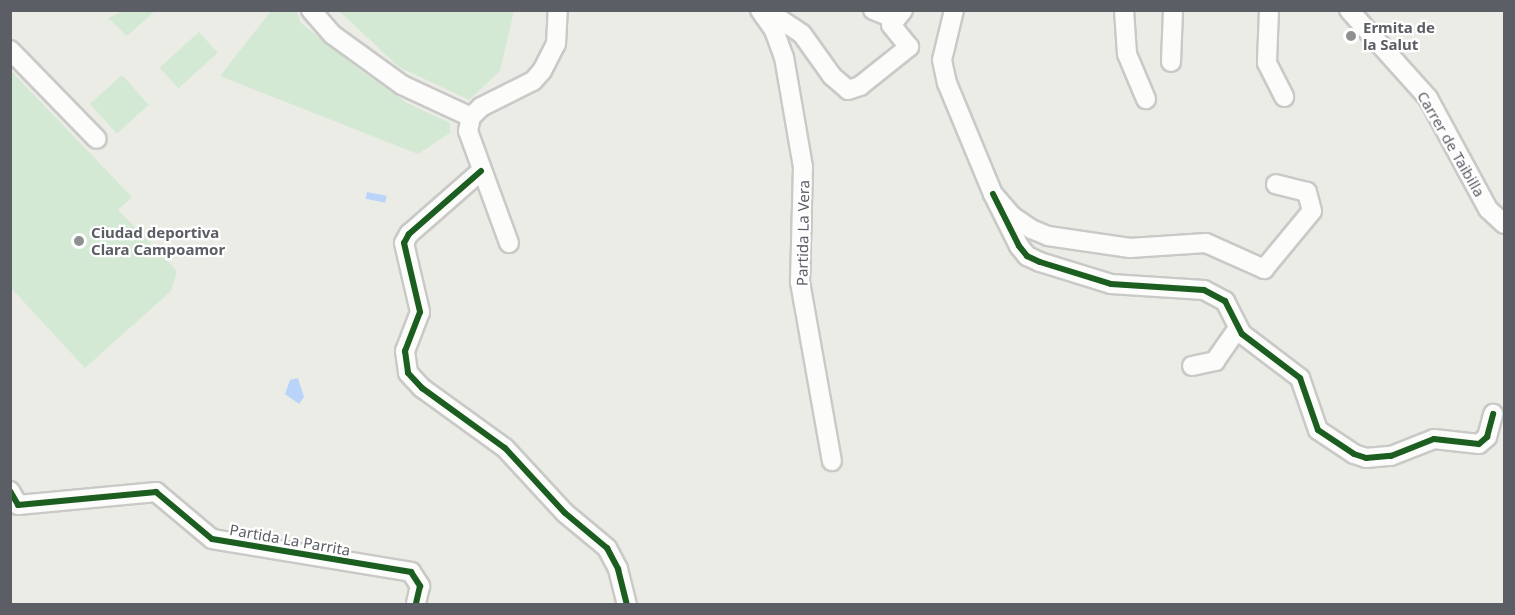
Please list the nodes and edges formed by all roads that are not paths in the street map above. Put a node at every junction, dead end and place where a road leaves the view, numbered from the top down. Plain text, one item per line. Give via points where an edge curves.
1 (311, 10) edge
2 (558, 10) edge
3 (760, 10) edge
4 (766, 10) edge
5 (873, 10) edge
6 (954, 10) edge
7 (1124, 10) edge
8 (1173, 10) edge
9 (1269, 10) edge
10 (1349, 10) edge
11 (899, 15) edge
12 (10, 50) edge
13 (1171, 62) dead end
14 (1284, 97) dead end
15 (1146, 99) dead end
16 (471, 117) junction
17 (97, 139) dead end
18 (481, 171) junction
19 (1276, 184) dead end
20 (993, 194) junction
21 (1504, 224) edge
22 (509, 243) dead end
23 (1238, 328) junction
24 (1192, 366) dead end
25 (1493, 414) dead end
26 (832, 461) dead end
27 (10, 491) edge
28 (416, 604) edge
29 (627, 604) edge

1 - 16 street via 333,35 402,85
2 - 16 street via 556,44 542,71 533,81 492,99
3 - 26 street, Partida La Vera via 774,30 784,57 801,153 804,180 800,282
4 - 11 street via 802,34 832,76 848,90 860,86 909,47 892,28
5 - 11 street
6 - 20 street via 943,49 944,70
7 - 15 street via 1127,54
8 - 13 street
9 - 14 street via 1267,63
10 - 21 street, Carrer de Taibilla via 1428,98 1488,209
12 - 17 street
16 - 18 street via 469,140
18 - 22 street
18 - 29 street via 409,234 404,243 420,312 405,351 408,373 422,388 505,448 565,513 607,548 618,569
19 - 20 street via 1307,192 1312,211 1264,269 1198,242 1142,248 1048,236 1012,216
20 - 23 street via 1027,256 1111,284 1204,290 1225,301
23 - 24 street via 1215,361
23 - 25 street via 1300,378 1318,430 1354,454 1366,458 1391,456 1434,439 1479,444 1487,437
27 - 28 street, Partida La Parrita via 18,505 156,492 212,539 411,572 420,586

